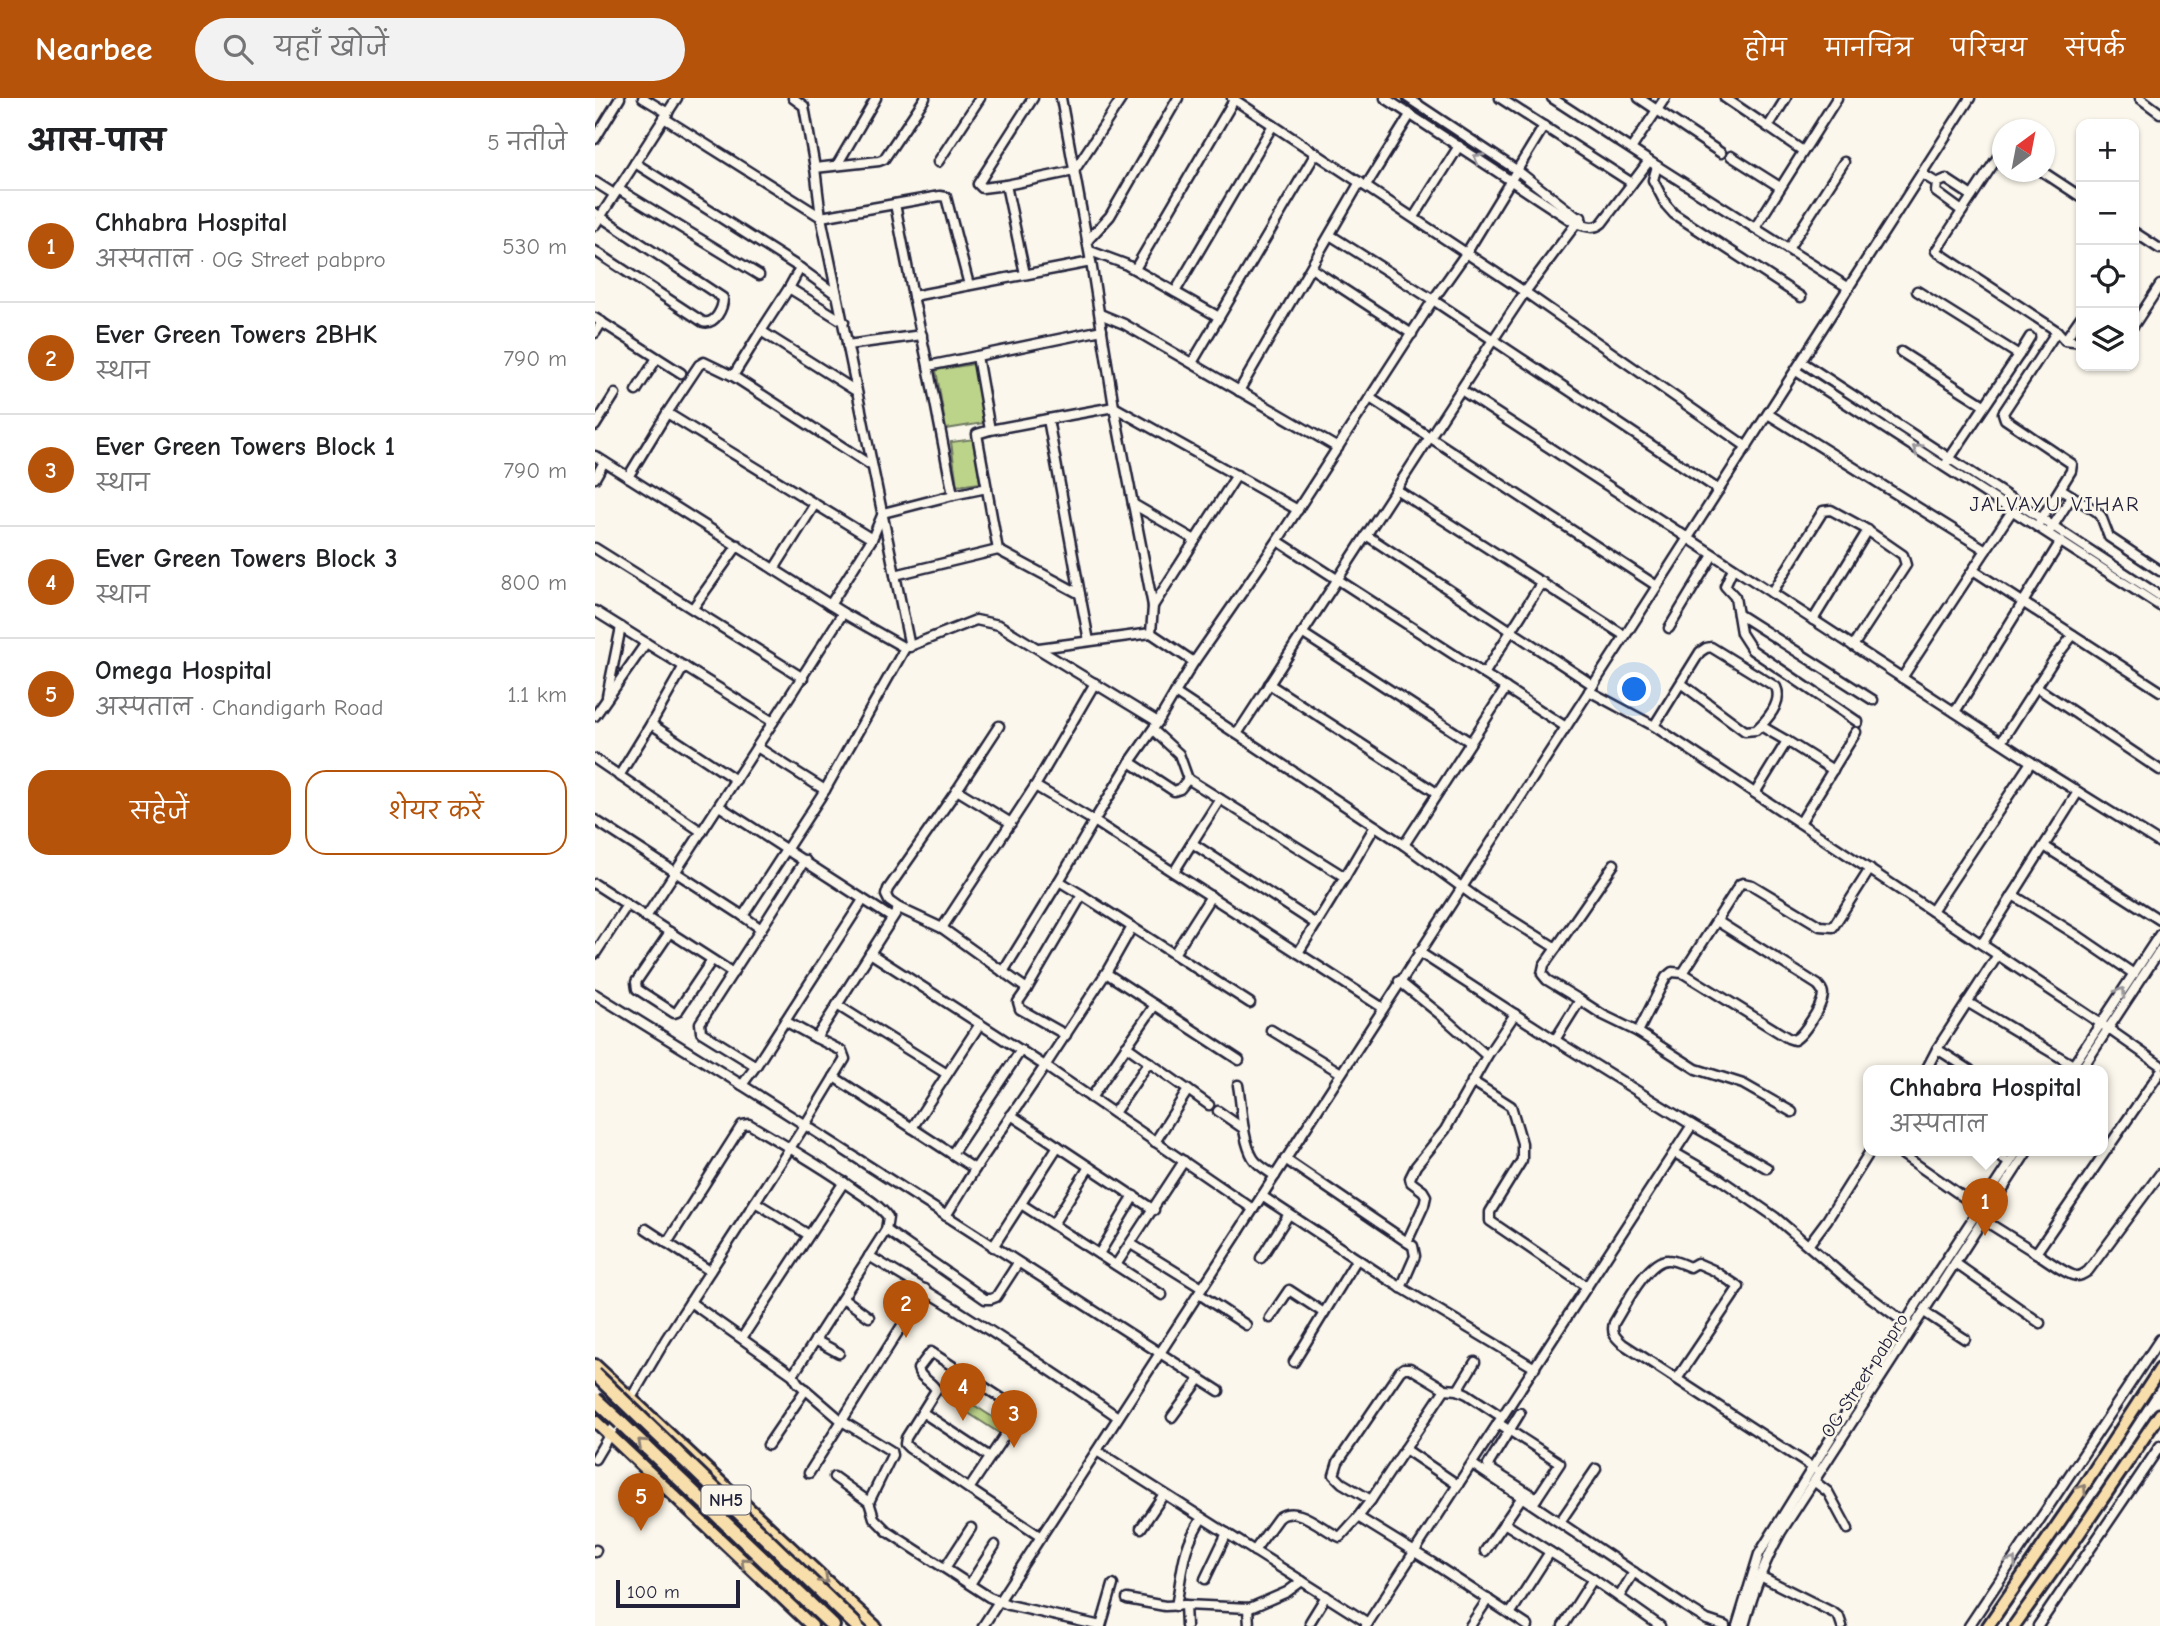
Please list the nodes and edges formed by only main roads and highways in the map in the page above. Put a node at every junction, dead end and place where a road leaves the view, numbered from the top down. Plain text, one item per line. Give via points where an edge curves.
1 (595, 1365) edge
2 (2160, 1369) edge
3 (595, 1374) edge
4 (595, 1399) edge
5 (2160, 1414) edge
6 (595, 1420) edge
7 (812, 1626) edge
8 (833, 1626) edge
9 (857, 1626) edge
10 (875, 1626) edge
11 (1987, 1626) edge
12 (2014, 1626) edge

1 -> 10 main road
11 -> 2 main road
3 - 9 highway, NH5, bridge
8 -> 4 highway, NH5, bridge
5 - 12 main road
7 -> 6 main road

